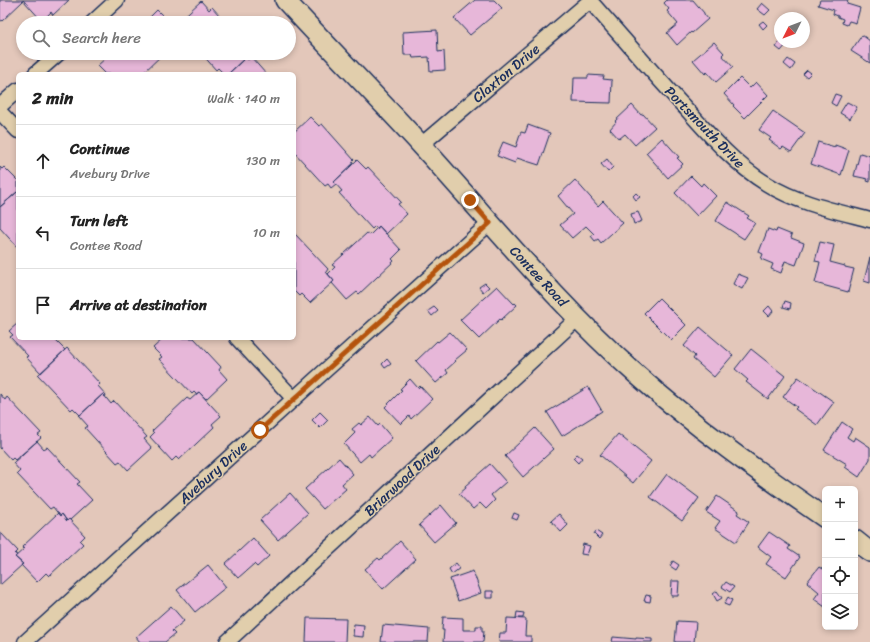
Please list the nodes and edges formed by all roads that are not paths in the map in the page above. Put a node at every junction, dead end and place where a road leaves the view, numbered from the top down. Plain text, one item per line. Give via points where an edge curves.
1 (117, 0) edge
2 (285, 0) edge
3 (590, 1) edge
4 (100, 16) edge
5 (51, 60) edge
6 (37, 72) edge
7 (16, 92) edge
8 (0, 106) edge
9 (0, 112) edge
10 (16, 129) edge
11 (421, 145) junction
12 (870, 220) edge
13 (490, 223) junction
14 (578, 318) junction
15 (239, 340) edge
16 (294, 399) junction
17 (822, 516) edge
18 (858, 542) edge
19 (870, 552) edge
20 (25, 642) edge
21 (227, 642) edge

1 - 4 street
2 - 11 street, Contee Road
3 - 11 street, Claxton Drive
3 - 12 street, Portsmouth Drive via 713,139 751,173 781,192
5 - 6 street
7 - 8 street
9 - 10 street
11 - 13 street, Contee Road
13 - 14 street, Contee Road
13 - 16 street, Avebury Drive
14 - 17 street, Contee Road via 634,372 692,422
14 - 21 street, Briarwood Drive
15 - 16 street
16 - 20 street, Avebury Drive
18 - 19 street

